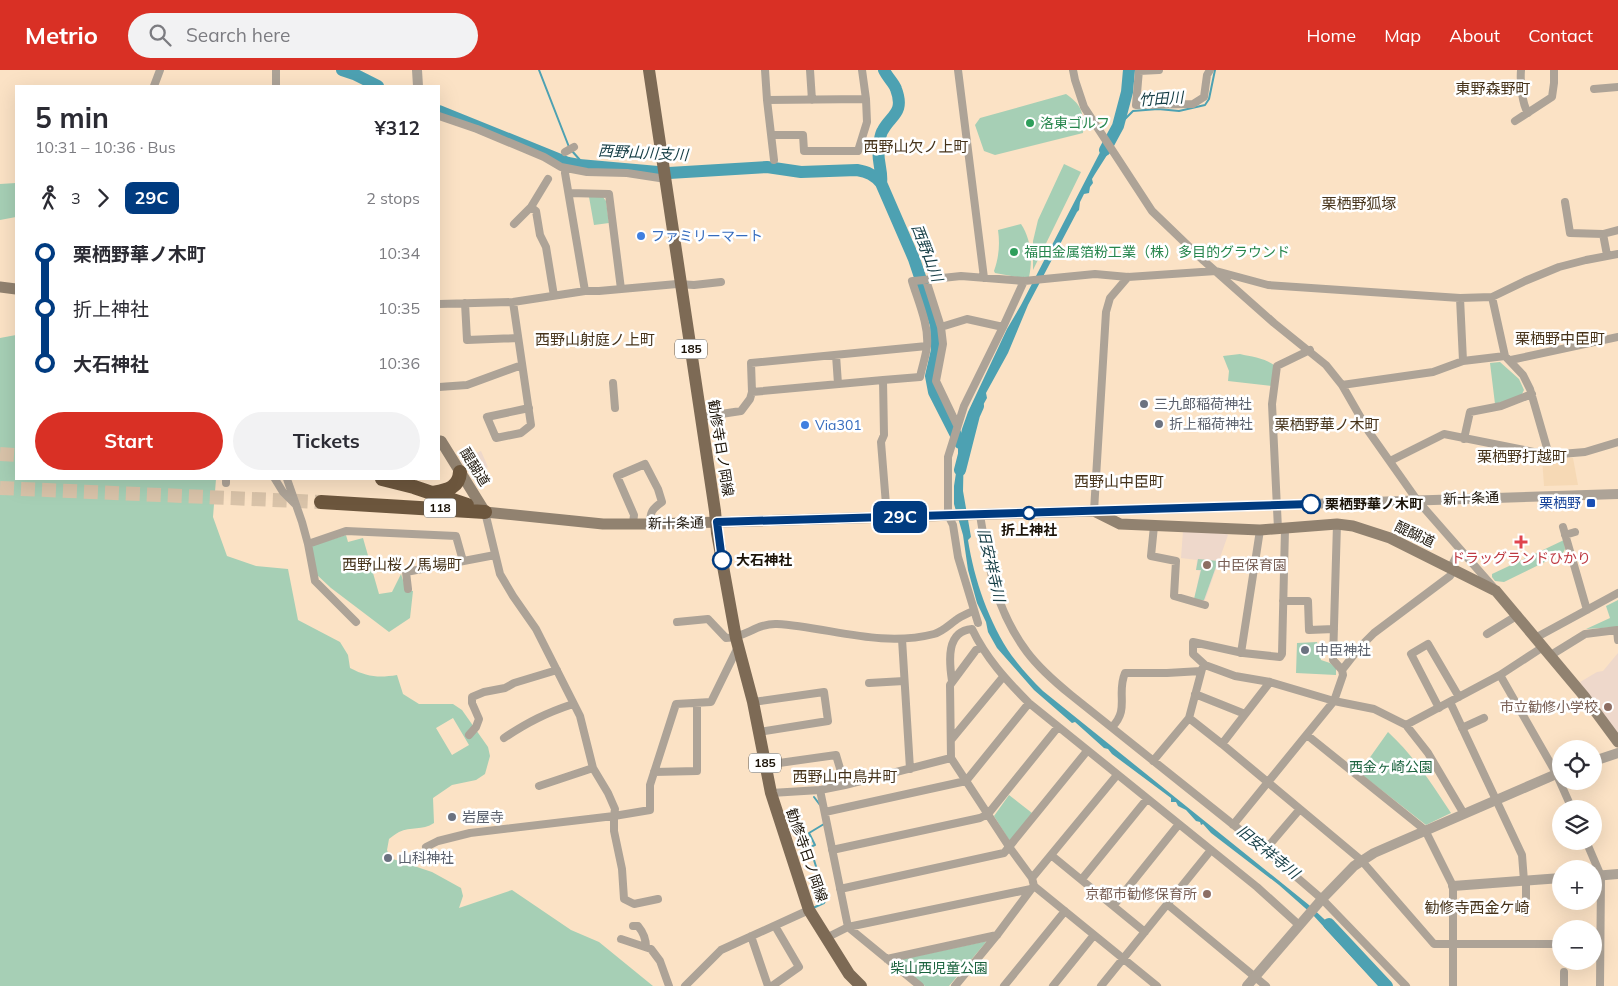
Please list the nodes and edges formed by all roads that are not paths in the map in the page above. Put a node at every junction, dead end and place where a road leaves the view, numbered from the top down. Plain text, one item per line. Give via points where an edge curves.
1 (160, 70) edge
2 (276, 70) edge
3 (417, 70) edge
4 (649, 70) edge
5 (765, 70) edge
6 (810, 70) edge
7 (862, 70) edge
8 (958, 70) edge
9 (1073, 70) edge
10 (1159, 70) edge
11 (1210, 70) edge
12 (1521, 70) edge
13 (1554, 70) edge
14 (1139, 71) edge
15 (154, 85) edge
16 (276, 85) edge
17 (418, 85) edge
18 (1618, 87) edge
19 (1594, 89) dead end
20 (866, 99) junction
21 (767, 100) junction
22 (812, 100) junction
23 (1528, 113) junction
24 (440, 116) edge
25 (1515, 121) dead end
26 (772, 136) junction
27 (574, 147) dead end
28 (565, 152) dead end
29 (774, 160) dead end
30 (565, 173) dead end
31 (665, 174) junction
32 (548, 179) dead end
33 (569, 193) junction
34 (1566, 202) dead end
35 (531, 206) junction
36 (514, 224) dead end
37 (1618, 230) edge
38 (1603, 234) junction
39 (1618, 254) edge
40 (1607, 256) junction
41 (1216, 271) junction
42 (1128, 277) junction
43 (984, 278) junction
44 (925, 281) junction
45 (1028, 281) junction
46 (721, 282) dead end
47 (681, 285) junction
48 (0, 287) edge
49 (15, 289) edge
50 (621, 289) junction
51 (585, 291) junction
52 (554, 296) junction
53 (1492, 297) junction
54 (1460, 298) junction
55 (513, 302) junction
56 (465, 303) junction
57 (440, 304) edge
58 (941, 327) junction
59 (1003, 327) junction
60 (1618, 337) edge
61 (518, 338) junction
62 (927, 346) junction
63 (1310, 350) junction
64 (836, 355) junction
65 (1508, 358) junction
66 (1462, 361) junction
67 (522, 365) junction
68 (882, 380) junction
69 (613, 382) dead end
70 (838, 384) junction
71 (1342, 385) junction
72 (440, 387) edge
73 (752, 392) junction
74 (1532, 394) junction
75 (529, 408) junction
76 (614, 408) dead end
77 (701, 417) junction
78 (957, 425) junction
79 (1464, 439) junction
80 (440, 441) edge
81 (1618, 442) edge
82 (1549, 455) junction
83 (1390, 461) junction
84 (460, 472) junction
85 (276, 480) edge
86 (287, 480) edge
87 (386, 480) edge
88 (433, 493) junction
89 (1618, 494) edge
90 (1418, 500) junction
91 (321, 502) tunnel mouth
92 (1277, 505) junction
93 (296, 506) junction
94 (1094, 511) junction
95 (485, 512) junction
96 (950, 515) junction
97 (976, 515) junction
98 (887, 517) junction
99 (717, 522) junction
100 (633, 524) junction
101 (650, 524) junction
102 (1337, 524) junction
103 (1154, 526) junction
104 (1563, 527) dead end
105 (1281, 529) junction
106 (1260, 530) junction
107 (1575, 532) dead end
108 (1565, 535) junction
109 (308, 544) junction
110 (1460, 549) junction
111 (495, 555) junction
112 (463, 561) junction
113 (1453, 568) junction
114 (408, 589) dead end
115 (1496, 590) junction
116 (1618, 593) edge
117 (1283, 601) junction
118 (1205, 605) dead end
119 (1587, 610) junction
120 (973, 611) junction
121 (1518, 615) junction
122 (356, 622) dead end
123 (677, 622) dead end
124 (978, 623) dead end
125 (1334, 629) junction
126 (1487, 634) dead end
127 (902, 639) junction
128 (1618, 640) edge
129 (737, 642) junction
130 (1544, 646) junction
131 (981, 648) junction
132 (1242, 653) junction
133 (1203, 668) junction
134 (557, 670) junction
135 (1342, 670) junction
136 (1500, 675) junction
137 (1003, 677) junction
138 (904, 681) junction
139 (952, 681) junction
140 (1270, 682) junction
141 (869, 683) dead end
142 (1195, 694) junction
143 (1459, 697) junction
144 (1334, 701) junction
145 (753, 702) junction
146 (1450, 702) junction
147 (1029, 703) junction
148 (573, 704) junction
149 (697, 704) junction
150 (1439, 708) junction
151 (1245, 714) junction
152 (1189, 718) junction
153 (1484, 718) dead end
154 (1406, 725) junction
155 (1058, 727) junction
156 (1112, 728) junction
157 (1462, 728) junction
158 (759, 732) junction
159 (469, 735) dead end
160 (1307, 735) junction
161 (504, 738) dead end
162 (951, 740) junction
163 (1618, 742) edge
164 (1222, 744) junction
165 (1087, 751) junction
166 (1618, 753) edge
167 (951, 758) junction
168 (1602, 758) edge
169 (1552, 760) edge
170 (1153, 761) junction
171 (765, 765) junction
172 (593, 768) junction
173 (910, 769) junction
174 (654, 772) junction
175 (1117, 775) junction
176 (1552, 775) edge
177 (966, 781) junction
178 (1268, 782) junction
179 (540, 786) dead end
180 (845, 786) junction
181 (820, 790) junction
182 (771, 793) junction
183 (1147, 799) junction
184 (1496, 800) junction
185 (1300, 809) junction
186 (825, 812) junction
187 (988, 814) junction
188 (1464, 814) junction
189 (614, 816) junction
190 (1178, 824) junction
191 (1233, 825) junction
192 (1425, 830) junction
193 (426, 847) dead end
194 (1010, 848) junction
195 (832, 850) junction
196 (1211, 850) junction
197 (1265, 850) junction
198 (1051, 855) junction
199 (1361, 860) junction
200 (1618, 874) edge
201 (1602, 876) edge
202 (1032, 878) junction
203 (1082, 879) junction
204 (1552, 879) edge
205 (1525, 881) junction
206 (1453, 886) junction
207 (1032, 888) junction
208 (840, 889) junction
209 (658, 900) dead end
210 (1319, 902) junction
211 (1167, 904) junction
212 (1114, 906) junction
213 (809, 910) junction
214 (1064, 911) junction
215 (1526, 913) dead end
216 (1301, 923) junction
217 (633, 926) dead end
218 (775, 926) junction
219 (848, 926) junction
220 (1145, 932) junction
221 (997, 935) junction
222 (1094, 935) junction
223 (751, 936) junction
224 (826, 938) junction
225 (621, 939) dead end
226 (1453, 944) junction
227 (1552, 944) edge
228 (646, 947) junction
229 (886, 958) junction
230 (1123, 958) junction
231 (1599, 970) edge
232 (1564, 972) dead end
233 (1255, 976) junction
234 (1153, 985) edge
235 (669, 986) edge
236 (685, 986) edge
237 (768, 986) edge
238 (772, 986) edge
239 (861, 986) edge
240 (920, 986) edge
241 (955, 986) edge
242 (1004, 986) edge
243 (1053, 986) edge
244 (1101, 986) edge
245 (1247, 986) edge
246 (1266, 986) edge
247 (1406, 986) edge
248 (1452, 986) edge
249 (1564, 986) edge
250 (1600, 986) edge

1 - 15 street
2 - 16 street
3 - 17 street
4 - 31 main road, 勧修寺日ノ岡線 / 185
5 - 21 street
6 - 22 street
7 - 20 street
8 - 43 street
9 - 41 street via 1084,107 1152,211
10 - 14 street
11 - 14 street via 1204,97 1193,104 1174,105 1136,105
12 - 23 street via 1520,84
13 - 23 street via 1552,97
18 - 19 street
20 - 22 street
20 - 26 street via 867,122 858,151 804,151 803,134
21 - 22 street
21 - 26 street
23 - 25 street
24 - 31 street via 477,129 561,167 587,172
26 - 29 street
27 - 28 street
30 - 33 street
31 - 47 main road, 勧修寺日ノ岡線 / 185
32 - 35 street
33 - 50 street via 608,194
33 - 51 street
34 - 38 street via 1570,233
35 - 36 street
35 - 52 street via 536,210 540,235 546,247
37 - 38 street
38 - 40 street
39 - 40 street
40 - 53 street via 1559,267
41 - 42 street
41 - 54 street via 1268,286
41 - 63 street
42 - 45 street via 1095,274
42 - 94 street via 1110,298 1106,312
43 - 44 street via 961,276
43 - 45 street
44 - 58 street
44 - 62 street via 913,281 926,328
45 - 59 street
46 - 47 street
47 - 50 street
47 - 77 main road, 勧修寺日ノ岡線 / 185
48 - 49 main road
50 - 51 street
51 - 52 street
52 - 55 street
53 - 54 street
53 - 65 street
54 - 66 street
55 - 56 street
55 - 61 street
56 - 57 street
56 - 61 street via 467,340
58 - 59 street via 967,320
58 - 78 street via 944,344 936,381
59 - 78 street
60 - 65 street
61 - 67 street
62 - 64 street
62 - 68 street via 920,377
63 - 71 street
63 - 92 street via 1277,366 1272,404
64 - 70 street
64 - 73 street via 751,363
65 - 66 street
65 - 74 street via 1523,375
66 - 71 street via 1433,372
67 - 72 street via 467,385
67 - 75 street
68 - 70 street
68 - 98 street via 884,435 881,442
69 - 76 street
70 - 73 street
71 - 83 street
73 - 77 street via 742,411
74 - 79 street via 1501,406 1470,412
74 - 82 street
75 - 75 street via 487,417 496,438 521,433 531,425
77 - 99 main road, 勧修寺日ノ岡線 / 185
78 - 96 street via 948,457
79 - 82 street
79 - 83 street via 1444,434
80 - 84 main road, 醍醐道 / 118
81 - 82 street via 1585,452
83 - 90 street
84 - 88 highway via 453,488
84 - 95 main road, 醍醐道 / 118
85 - 93 street
86 - 93 street
87 - 88 highway, 118
88 - 95 highway, 118
89 - 90 street, 新十条通
90 - 92 street, 新十条通
90 - 110 street
91 - 95 highway, 118
92 - 94 street, 新十条通
92 - 105 street
93 - 109 street
94 - 97 main road, 新十条通 / 118
94 - 103 main road, 醍醐道 / 118 via 1114,522
95 - 100 main road, 新十条通 / 118 via 585,523
95 - 111 street
96 - 97 main road, 新十条通 / 118
96 - 98 main road, 新十条通 / 118
96 - 120 street
97 - 156 street via 997,596 1027,652 1045,672
98 - 99 main road, 新十条通 / 118
99 - 101 main road, 新十条通 / 118
99 - 129 main road, 勧修寺日ノ岡線 / 185
100 - 101 main road, 新十条通 / 118
100 - 101 street via 634,515 617,476 644,464 662,502 653,508
102 - 105 main road, 醍醐道 / 118
102 - 113 main road, 醍醐道 / 118 via 1390,538
102 - 125 street
103 - 106 main road, 醍醐道 / 118
103 - 118 street via 1151,556 1176,561 1174,596
104 - 108 street
105 - 106 main road, 醍醐道 / 118
105 - 117 street
106 - 132 street
107 - 108 street
108 - 119 street
109 - 112 street via 346,531 456,536
109 - 122 street via 315,581
110 - 113 street
110 - 115 street
111 - 112 street
111 - 134 street via 500,574 536,629
112 - 114 street via 406,572
113 - 115 main road, 醍醐道 / 118
113 - 135 street via 1450,576 1374,633
115 - 121 main road, 醍醐道 / 118
116 - 119 street
117 - 125 street via 1308,601 1309,630
117 - 132 street via 1280,657
119 - 130 street
120 - 124 street
120 - 127 street via 935,634
121 - 126 street
121 - 130 main road, 醍醐道 / 118
123 - 129 street via 708,619 726,638
125 - 135 street via 1333,660
127 - 129 street via 868,638 775,624 758,627
127 - 138 street
128 - 130 street via 1617,630 1585,634
129 - 145 main road, 勧修寺日ノ岡線 / 185
129 - 149 street via 711,702
130 - 136 street
130 - 163 main road, 醍醐道 / 118
131 - 137 street
131 - 139 street
131 - 139 street via 972,629 956,636 951,647
132 - 133 street via 1193,642 1193,654
133 - 140 street
133 - 142 street
133 - 156 street via 1167,673 1125,673 1122,715
134 - 148 street
134 - 159 street via 472,697 479,719
135 - 144 street
136 - 143 street
136 - 169 street
137 - 147 street
137 - 162 street
138 - 141 street
138 - 173 street
139 - 162 street
140 - 144 street
140 - 151 street
142 - 151 street
142 - 152 street
143 - 146 street
143 - 150 street via 1428,644 1411,654
144 - 154 street via 1374,709
144 - 160 street
145 - 158 main road, 勧修寺日ノ岡線 / 185
145 - 158 street via 824,692 828,721
146 - 150 street
146 - 157 street
147 - 155 street
147 - 177 street
148 - 161 street via 531,720
148 - 172 street via 580,716
149 - 174 street via 676,704
149 - 174 street via 697,771
150 - 154 street
151 - 164 street
152 - 164 street
152 - 170 street
153 - 157 street
154 - 188 street via 1428,753
155 - 165 street
155 - 187 street
156 - 170 street
157 - 184 street
158 - 171 main road, 勧修寺日ノ岡線 / 185
160 - 178 street
160 - 192 street
162 - 167 street
164 - 178 street
165 - 175 street
165 - 194 street
166 - 168 street
167 - 173 street
167 - 177 street
170 - 191 street
171 - 180 street via 836,755
171 - 182 main road, 勧修寺日ノ岡線 / 185
172 - 179 street
172 - 189 street via 608,793 615,809
173 - 180 street
174 - 189 street via 650,785 650,810
175 - 183 street
175 - 198 street
176 - 184 street
177 - 186 street
177 - 187 street
178 - 185 street
178 - 191 street
180 - 181 street
181 - 182 street
181 - 186 street
182 - 213 main road, 勧修寺日ノ岡線 / 185
183 - 190 street
183 - 203 street
184 - 188 street
184 - 205 street via 1522,855
185 - 197 street
185 - 199 street
186 - 195 street
187 - 194 street
187 - 195 street
188 - 192 street
189 - 193 street via 470,834 438,840
189 - 209 street via 624,900 634,904
190 - 196 street
190 - 212 street
191 - 197 street
192 - 199 street
192 - 206 street
194 - 202 street
194 - 208 street via 1004,853
195 - 208 street
196 - 211 street
196 - 216 street
197 - 210 street
198 - 202 street
198 - 203 street
199 - 210 street
199 - 226 street via 1434,944
200 - 201 street
202 - 207 street
203 - 212 street
204 - 205 street
205 - 206 street
205 - 215 street
206 - 226 street
207 - 214 street
207 - 219 street
207 - 221 street
208 - 219 street
210 - 216 street
210 - 247 street
211 - 220 street
211 - 233 street
212 - 220 street
213 - 218 street
213 - 224 main road, 勧修寺日ノ岡線 / 185
214 - 222 street
214 - 242 street
216 - 233 street
217 - 228 street via 640,928
218 - 223 street
218 - 238 street via 800,967
219 - 224 street
219 - 229 street
220 - 230 street
221 - 229 street
221 - 241 street
222 - 230 street
222 - 243 street
223 - 236 street via 722,950
223 - 237 street
224 - 239 main road, 勧修寺日ノ岡線 / 185 via 849,974
225 - 228 street
226 - 227 street
226 - 248 street
228 - 235 street via 660,961
229 - 240 street
230 - 234 street
230 - 244 street
231 - 250 street
232 - 249 street
233 - 245 street
233 - 246 street

